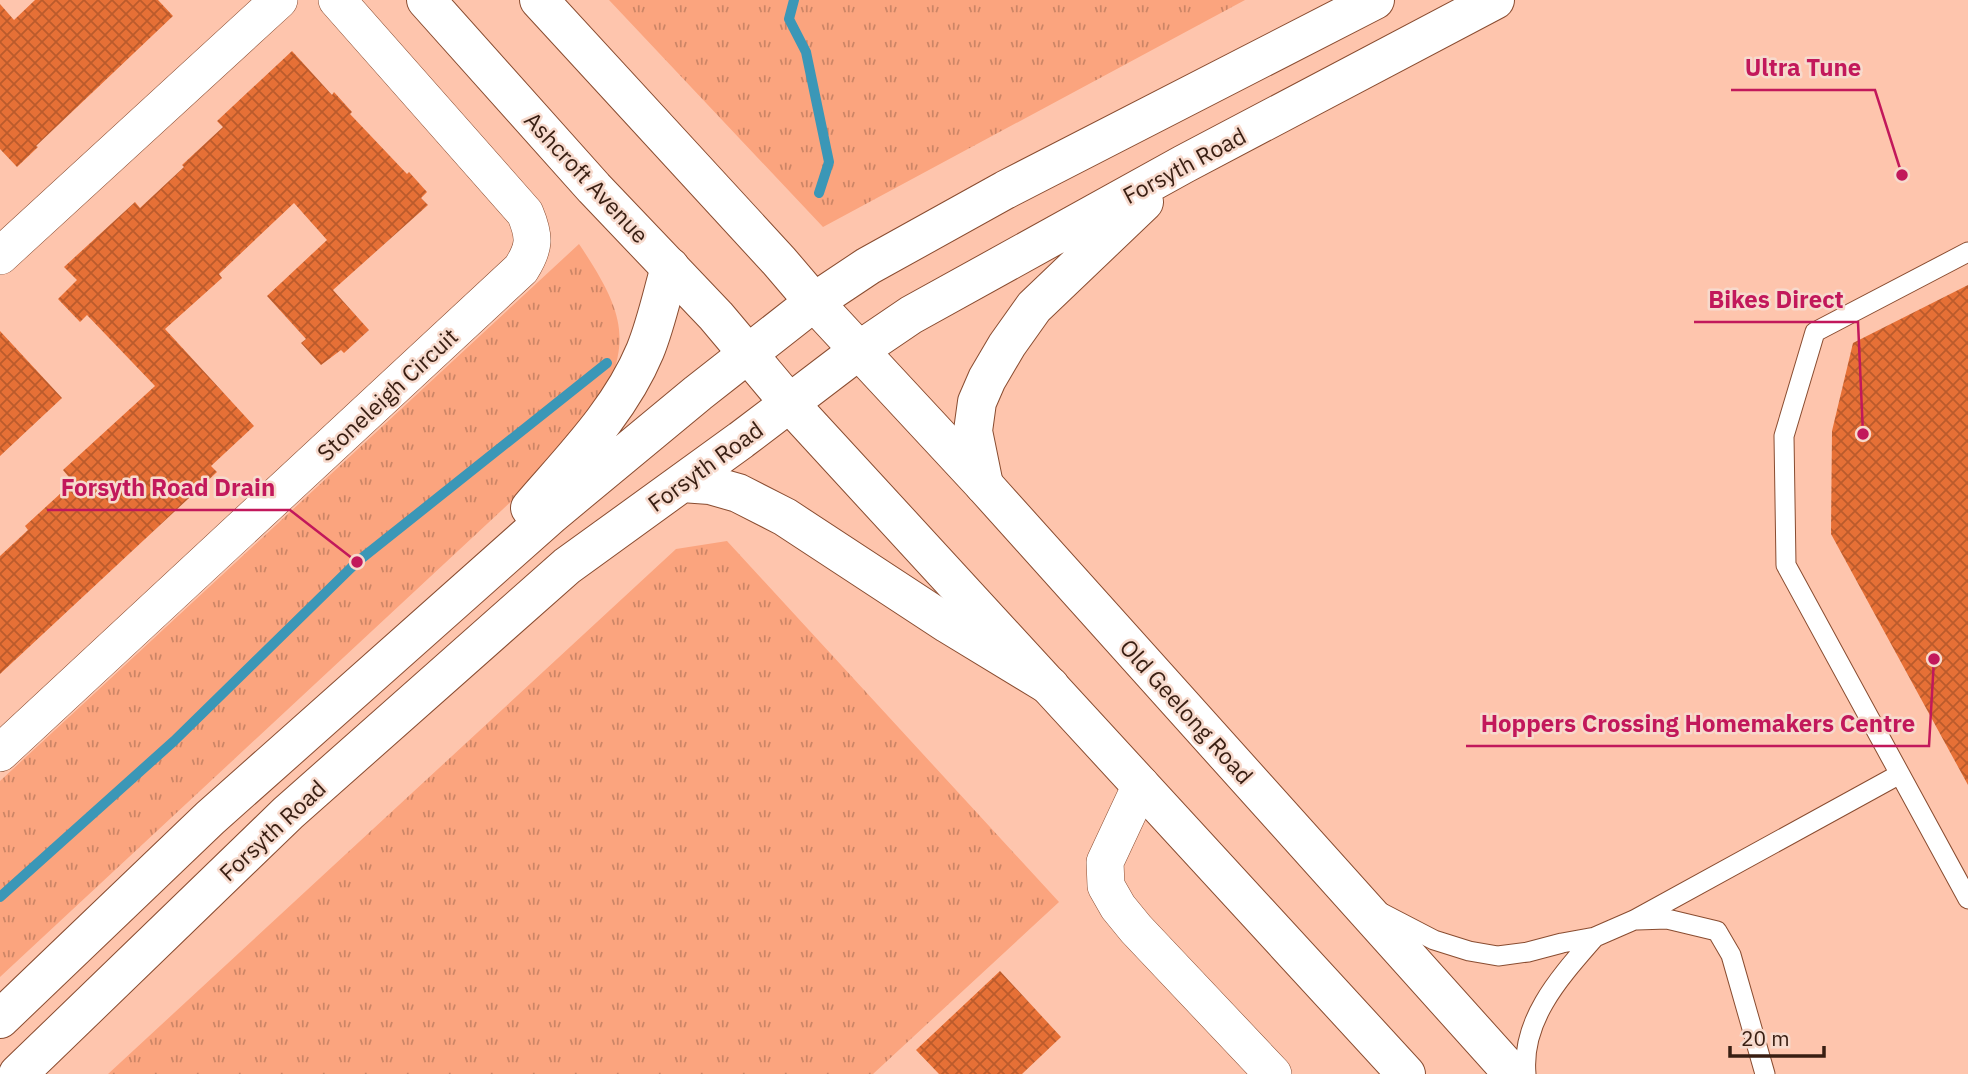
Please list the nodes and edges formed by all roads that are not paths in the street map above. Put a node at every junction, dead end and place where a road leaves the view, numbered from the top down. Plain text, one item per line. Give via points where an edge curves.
1 (279, 0) edge
2 (337, 0) edge
3 (426, 0) edge
4 (539, 0) edge
5 (1375, 0) edge
6 (1495, 0) edge
7 (1184, 164) junction
8 (1968, 252) edge
9 (0, 256) edge
10 (670, 267) junction
11 (814, 302) junction
12 (858, 351) junction
13 (748, 354) junction
14 (790, 404) junction
15 (682, 482) junction
16 (984, 485) junction
17 (440, 613) junction
18 (1050, 686) junction
19 (0, 753) edge
20 (1900, 774) junction
21 (1141, 785) junction
22 (1356, 899) junction
23 (1968, 899) edge
24 (1634, 920) junction
25 (1595, 937) junction
26 (0, 1019) edge
27 (18, 1074) edge
28 (1273, 1074) edge
29 (1406, 1074) edge
30 (1513, 1074) edge
31 (1526, 1074) edge
32 (1765, 1074) edge

1 - 9 street
2 - 19 street, Stoneleigh Circuit via 525,212 534,240 530,256
3 - 10 main road, Ashcroft Avenue
4 - 11 main road
5 - 11 main road via 1005,190 868,266
6 - 7 main road, Forsyth Road
7 - 12 main road, Forsyth Road via 911,315
7 - 16 main road via 1034,307 1007,345 977,402 973,431
8 - 20 lane via 1815,332 1784,436 1786,565
10 - 13 main road, Ashcroft Avenue
10 - 17 main road via 646,349 596,432
11 - 12 main road, Old Geelong Road
11 - 13 main road
12 - 14 main road, Forsyth Road
12 - 16 main road, Old Geelong Road
13 - 14 main road, Ashcroft Avenue
13 - 17 main road via 552,514
14 - 15 main road, Forsyth Road
14 - 18 main road
15 - 18 main road via 738,493 785,517
15 - 27 main road, Forsyth Road via 567,566 298,804
16 - 22 main road, Old Geelong Road
17 - 26 main road via 210,818
18 - 21 main road
20 - 23 lane
20 - 24 lane
21 - 28 street via 1105,862 1111,897
21 - 29 main road
22 - 25 lane via 1434,940 1498,956
22 - 30 main road, Old Geelong Road
24 - 25 lane
24 - 32 lane via 1667,919 1717,930 1731,955
25 - 31 lane via 1555,982 1536,1019 1530,1031

